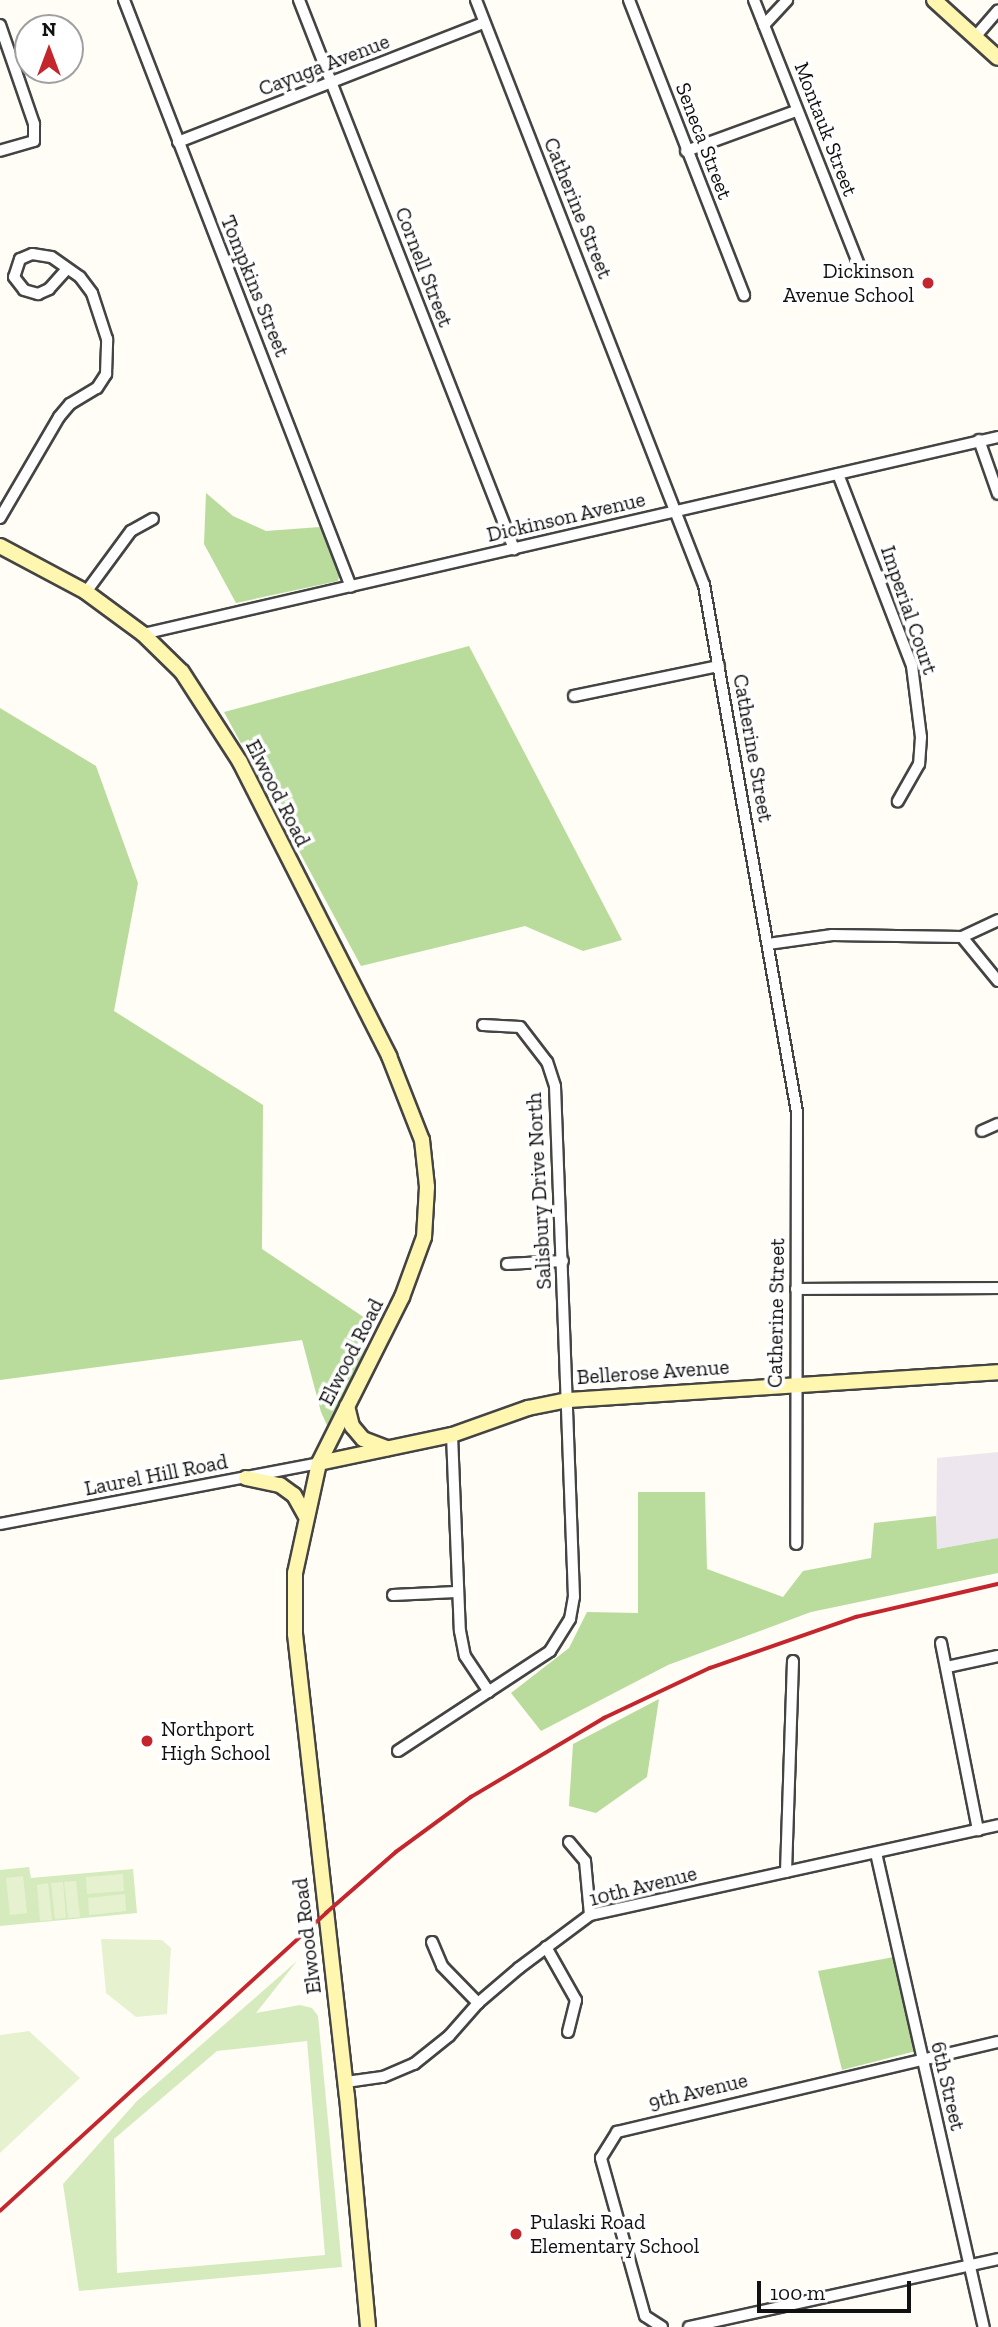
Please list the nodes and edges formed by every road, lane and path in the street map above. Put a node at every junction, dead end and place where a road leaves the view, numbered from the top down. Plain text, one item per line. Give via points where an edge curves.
1 (124, 0) edge
2 (299, 0) edge
3 (476, 0) edge
4 (629, 0) edge
5 (754, 0) edge
6 (787, 0) edge
7 (934, 0) edge
8 (998, 11) edge
9 (484, 23) junction
10 (764, 25) junction
11 (1, 29) edge
12 (975, 37) junction
13 (998, 58) edge
14 (332, 83) junction
15 (796, 111) junction
16 (178, 142) junction
17 (0, 151) edge
18 (686, 151) junction
19 (67, 269) junction
20 (862, 273) dead end
21 (744, 295) dead end
22 (998, 437) edge
23 (979, 440) junction
24 (838, 474) junction
25 (998, 494) edge
26 (676, 511) junction
27 (0, 518) edge
28 (153, 519) dead end
29 (0, 546) edge
30 (514, 549) junction
31 (351, 587) junction
32 (86, 592) junction
33 (143, 634) junction
34 (719, 666) junction
35 (574, 696) dead end
36 (898, 801) dead end
37 (998, 920) edge
38 (962, 937) junction
39 (768, 944) junction
40 (998, 981) edge
41 (483, 1025) dead end
42 (998, 1124) edge
43 (982, 1131) dead end
44 (563, 1261) junction
45 (507, 1264) dead end
46 (796, 1289) junction
47 (998, 1289) edge
48 (998, 1372) edge
49 (793, 1382) junction
50 (568, 1399) junction
51 (347, 1406) junction
52 (452, 1436) junction
53 (388, 1449) junction
54 (319, 1463) junction
55 (246, 1478) junction
56 (305, 1515) junction
57 (0, 1524) edge
58 (796, 1544) dead end
59 (456, 1592) junction
60 (393, 1595) dead end
61 (940, 1643) dead end
62 (998, 1656) edge
63 (793, 1661) dead end
64 (947, 1667) junction
65 (489, 1692) junction
66 (398, 1751) dead end
67 (998, 1825) edge
68 (978, 1830) junction
69 (569, 1842) dead end
70 (876, 1853) junction
71 (786, 1872) junction
72 (590, 1916) junction
73 (432, 1942) dead end
74 (546, 1947) junction
75 (478, 2003) junction
76 (568, 2032) dead end
77 (998, 2042) edge
78 (922, 2059) junction
79 (346, 2082) junction
80 (998, 2259) edge
81 (970, 2266) junction
82 (368, 2327) edge
83 (662, 2327) edge
84 (689, 2327) edge
85 (984, 2327) edge

1 - 16 street, Tompkins Street
2 - 14 street, Cornell Street
3 - 9 street, Catherine Street
4 - 18 street, Seneca Street
5 - 10 street, Montauk Street
6 - 10 street
7 - 12 main road
8 - 12 street
9 - 14 street, Cayuga Avenue
9 - 26 street, Catherine Street
10 - 15 street, Montauk Street
11 - 17 street via 27,99 34,141
12 - 13 main road
14 - 16 street, Cayuga Avenue
14 - 30 street, Cornell Street
15 - 18 street
15 - 20 street, Montauk Street
16 - 31 street, Tompkins Street
18 - 21 street, Seneca Street
19 - 19 street via 51,257 32,254 20,259 13,277 24,290 38,293 49,289
19 - 27 street via 92,293 107,339 106,374 59,418
22 - 23 street, Dickinson Avenue
23 - 24 street, Dickinson Avenue
23 - 25 street
24 - 26 street, Dickinson Avenue
24 - 36 street, Imperial Court via 912,666 921,737 919,764
26 - 30 street, Dickinson Avenue
26 - 34 street, Catherine Street via 704,585
28 - 32 street via 131,531
29 - 32 main road, Elwood Road
30 - 31 street, Dickinson Avenue
31 - 33 street, Dickinson Avenue
32 - 33 main road, Elwood Road
33 - 51 main road, Elwood Road via 181,672 240,762 389,1056 422,1140 427,1187 424,1237 402,1297
34 - 35 street
34 - 39 street, Catherine Street
37 - 38 street
38 - 39 street via 832,935
38 - 40 street
39 - 46 street, Catherine Street via 797,1112
41 - 44 street, Salisbury Drive North via 520,1027 547,1062 558,1112
42 - 43 street
44 - 45 street
44 - 50 street, Salisbury Drive North
46 - 47 street
46 - 49 street, Catherine Street
48 - 49 main road, Bellerose Avenue
49 - 50 main road, Bellerose Avenue
49 - 58 street, Catherine Street
50 - 52 main road, Bellerose Avenue via 528,1408
50 - 65 street, Salisbury Drive North via 576,1575 570,1619 550,1651
51 - 53 main road via 352,1426 363,1439
51 - 54 main road, Elwood Road
52 - 53 main road, Bellerose Avenue
52 - 59 street
53 - 54 main road, Bellerose Avenue
54 - 55 street, Laurel Hill Road
54 - 56 main road, Elwood Road
55 - 56 main road via 280,1485 294,1495
55 - 57 street, Laurel Hill Road
56 - 79 main road, Elwood Road via 295,1573 295,1634
59 - 60 street
59 - 65 street via 465,1656
61 - 64 street
62 - 64 street
63 - 71 street
64 - 68 street
65 - 66 street, Salisbury Drive North
67 - 68 street, 10th Avenue
68 - 70 street, 10th Avenue
69 - 72 street via 585,1861
70 - 71 street, 10th Avenue
70 - 78 street, 6th Street
71 - 72 street, 10th Avenue
72 - 74 street, 10th Avenue
73 - 75 street via 442,1966
74 - 75 street, 10th Avenue
74 - 76 street via 576,2000
75 - 79 street, 10th Avenue via 449,2036 414,2064 383,2077
77 - 78 street, 9th Avenue
78 - 81 street, 6th Street
78 - 83 street, 9th Avenue via 617,2132 601,2158 645,2316
79 - 82 main road, Elwood Road
80 - 81 street
81 - 84 street
81 - 85 street, 6th Street

